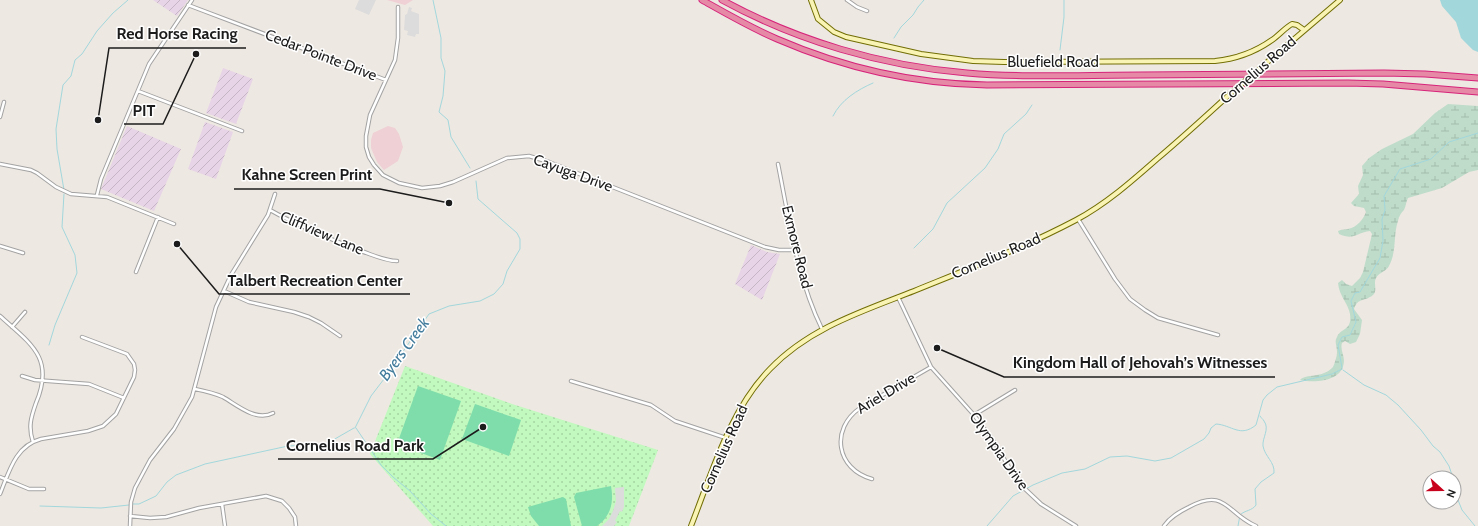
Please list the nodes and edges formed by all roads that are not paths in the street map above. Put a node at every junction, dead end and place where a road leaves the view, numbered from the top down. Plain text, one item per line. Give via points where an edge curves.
1 (192, 0) edge
2 (702, 0) edge
3 (722, 0) edge
4 (811, 0) edge
5 (847, 0) edge
6 (1340, 0) edge
7 (188, 5) junction
8 (398, 7) dead end
9 (867, 11) dead end
10 (1304, 30) junction
11 (1478, 78) edge
12 (386, 80) junction
13 (138, 91) junction
14 (1478, 92) edge
15 (4, 102) dead end
16 (0, 117) edge
17 (242, 131) dead end
18 (0, 164) edge
19 (778, 164) dead end
20 (275, 194) dead end
21 (97, 195) junction
22 (270, 210) junction
23 (158, 217) junction
24 (1078, 219) junction
25 (174, 224) dead end
26 (0, 246) edge
27 (795, 250) junction
28 (23, 253) dead end
29 (397, 261) dead end
30 (136, 272) dead end
31 (224, 291) junction
32 (898, 297) junction
33 (25, 312) dead end
34 (0, 316) edge
35 (12, 327) junction
36 (822, 329) junction
37 (1218, 335) dead end
38 (340, 336) dead end
39 (82, 337) dead end
40 (931, 367) junction
41 (22, 376) dead end
42 (43, 380) junction
43 (571, 382) dead end
44 (195, 389) junction
45 (1015, 390) dead end
46 (124, 398) junction
47 (272, 413) dead end
48 (974, 414) junction
49 (726, 438) junction
50 (33, 442) junction
51 (0, 477) edge
52 (872, 479) dead end
53 (6, 480) junction
54 (44, 489) dead end
55 (0, 494) edge
56 (222, 504) junction
57 (130, 516) junction
58 (130, 526) edge
59 (225, 526) edge
60 (296, 526) edge
61 (691, 526) edge
62 (1076, 526) edge
63 (1164, 526) edge
64 (1256, 526) edge

1 - 7 street
2 - 14 highway via 766,34 816,55 874,72 932,82 987,85 1348,83
3 - 11 highway via 781,28 830,46 892,62 955,72 1018,75 1384,73
4 - 10 street, Bluefield Road via 821,22 846,37 921,54 973,61 1028,63 1226,60 1250,52 1274,39 1292,24
5 - 9 street
6 - 10 street, Cornelius Road
7 - 12 street, Cedar Pointe Drive
7 - 13 street via 149,64
8 - 12 street, Cayuga Drive via 397,49
10 - 24 street, Cornelius Road, bridge via 1140,174 1106,202
12 - 27 street, Cayuga Drive via 370,115 366,147 374,165 382,175 391,180 422,188 440,186 507,158 529,156 765,247
13 - 17 street
13 - 21 street via 101,179
15 - 16 street
18 - 21 street via 31,170 70,194
19 - 27 street, Exmore Road
20 - 22 street
21 - 23 street via 118,200
22 - 29 street, Cliffview Lane via 319,235 382,259
22 - 31 street
23 - 25 street
23 - 30 street
24 - 32 street, Cornelius Road
24 - 37 street via 1114,279 1130,299 1158,318
26 - 28 street
27 - 36 street, Exmore Road
31 - 38 street via 249,302 308,317
31 - 44 street via 210,327
32 - 36 street, Cornelius Road
32 - 40 street, Olympia Drive
33 - 35 street
34 - 35 street
35 - 42 street via 35,350 42,365
36 - 49 street, Cornelius Road via 793,347 763,376 742,404
39 - 46 street via 121,351 131,358 134,376
40 - 48 street, Olympia Drive
40 - 52 street, Ariel Drive via 860,408 845,422 841,432 842,452 851,468
41 - 42 street
42 - 46 street via 84,383
42 - 50 street via 30,419
43 - 49 street via 651,405 675,421
44 - 47 street via 210,392 259,415
44 - 57 street via 182,416 142,474 135,488
45 - 48 street
46 - 50 street via 113,418 98,429
48 - 62 street, Olympia Drive via 1023,487 1041,504
49 - 61 street, Cornelius Road
50 - 53 street via 19,453
51 - 53 street
53 - 54 street via 29,489
53 - 55 street
56 - 57 street via 166,517
56 - 59 street
56 - 60 street via 266,496 274,498 289,508
57 - 58 street
63 - 64 street via 1181,511 1198,502 1209,500 1225,503

